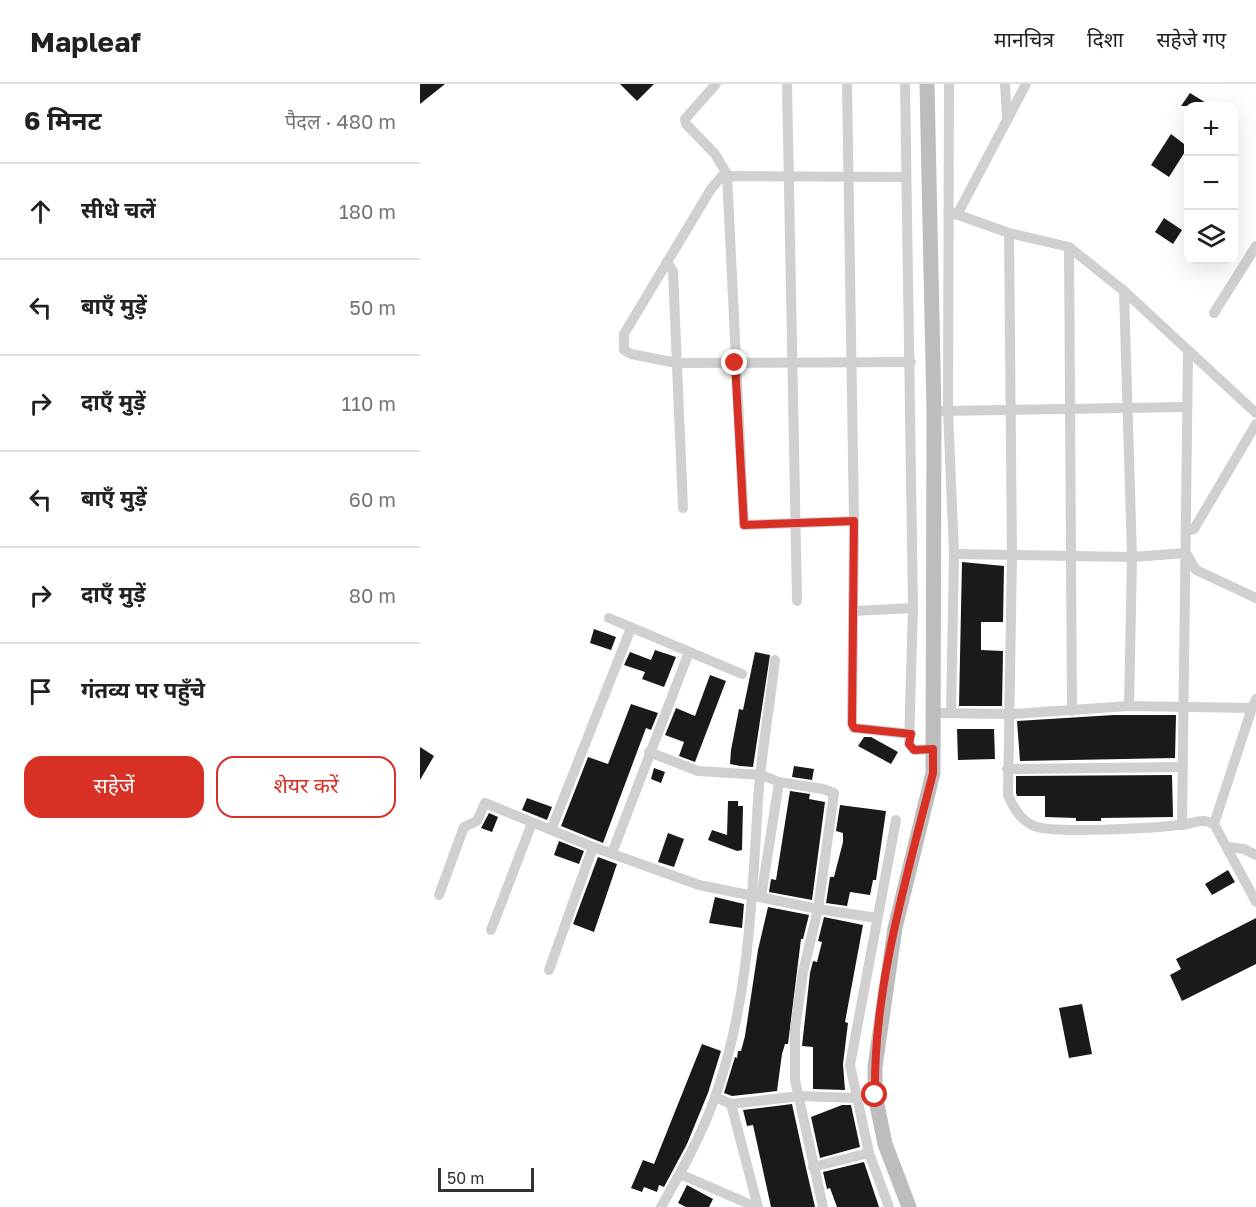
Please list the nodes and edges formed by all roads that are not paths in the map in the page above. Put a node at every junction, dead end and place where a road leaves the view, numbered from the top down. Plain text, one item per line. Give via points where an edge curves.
1 (716, 84) edge
2 (787, 84) edge
3 (848, 84) edge
4 (905, 84) edge
5 (927, 84) edge
6 (949, 84) edge
7 (1005, 84) edge
8 (1026, 84) edge
9 (1007, 118) junction
10 (727, 174) junction
11 (790, 177) junction
12 (849, 177) junction
13 (906, 177) junction
14 (953, 214) junction
15 (1009, 232) junction
16 (1256, 246) edge
17 (1069, 247) junction
18 (667, 262) junction
19 (1124, 291) junction
20 (1214, 313) dead end
21 (1188, 353) junction
22 (851, 362) junction
23 (911, 362) junction
24 (677, 363) junction
25 (735, 363) junction
26 (793, 363) junction
27 (1187, 406) junction
28 (1125, 408) junction
29 (1010, 409) junction
30 (1068, 409) junction
31 (941, 411) junction
32 (1256, 413) edge
33 (1256, 424) edge
34 (683, 508) dead end
35 (854, 521) junction
36 (796, 523) junction
37 (1187, 531) junction
38 (1186, 553) junction
39 (954, 554) junction
40 (1012, 556) junction
41 (1072, 556) junction
42 (1132, 557) junction
43 (1256, 598) edge
44 (797, 601) dead end
45 (913, 608) junction
46 (853, 611) junction
47 (609, 618) dead end
48 (631, 628) junction
49 (689, 652) junction
50 (775, 660) dead end
51 (742, 674) dead end
52 (1254, 704) edge
53 (1130, 706) junction
54 (1185, 709) junction
55 (1072, 711) junction
56 (934, 713) junction
57 (951, 713) junction
58 (1011, 714) junction
59 (911, 734) junction
60 (933, 749) junction
61 (649, 752) junction
62 (1183, 767) junction
63 (1006, 770) junction
64 (762, 775) junction
65 (778, 782) junction
66 (896, 820) dead end
67 (532, 823) junction
68 (1215, 824) junction
69 (1182, 825) junction
70 (551, 830) junction
71 (593, 847) junction
72 (1228, 847) junction
73 (612, 854) junction
74 (1256, 855) edge
75 (439, 895) dead end
76 (757, 896) junction
77 (1256, 902) edge
78 (818, 909) junction
79 (877, 918) junction
80 (491, 930) dead end
81 (549, 970) dead end
82 (875, 1095) junction
83 (800, 1096) junction
84 (716, 1097) junction
85 (856, 1098) junction
86 (731, 1104) junction
87 (869, 1154) junction
88 (813, 1167) junction
89 (680, 1174) junction
90 (661, 1207) edge
91 (757, 1207) edge
92 (823, 1207) edge
93 (889, 1207) edge
94 (909, 1207) edge

1 - 10 street via 685,119
2 - 11 street
3 - 12 street
4 - 13 street
5 - 31 street
6 - 14 street
7 - 9 street
8 - 9 street
9 - 14 street
10 - 11 street
10 - 18 street via 711,189
10 - 25 street
11 - 12 street
11 - 26 street
12 - 13 street
12 - 22 street
13 - 23 street
14 - 15 street
14 - 31 street
15 - 17 street
15 - 29 street
16 - 20 street
17 - 19 street
17 - 30 street
18 - 24 street via 673,271
18 - 24 street via 624,333 622,343 631,354
19 - 21 street
19 - 28 street
21 - 27 street
21 - 32 street
22 - 23 street
22 - 26 street
22 - 35 street
23 - 45 street
24 - 25 street
24 - 34 street
25 - 26 street
25 - 36 street via 744,525
26 - 36 street
27 - 28 street
27 - 37 street
28 - 30 street
28 - 42 street
29 - 30 street
29 - 31 street
29 - 40 street
30 - 41 street
31 - 39 street
31 - 56 street
33 - 37 street via 1194,529
35 - 36 street
35 - 46 street
36 - 44 street
37 - 38 street
38 - 42 street
38 - 43 street via 1196,570
38 - 54 street
39 - 40 street
39 - 57 street
40 - 41 street
40 - 58 street
41 - 42 street
41 - 55 street
42 - 53 street
45 - 46 street
45 - 59 street
46 - 59 street via 852,724 854,728
47 - 48 street
48 - 49 street
48 - 70 street
49 - 51 street
49 - 61 street
50 - 64 street
52 - 54 street
52 - 68 street
53 - 54 street
53 - 55 street
54 - 62 street
55 - 58 street
56 - 57 street
56 - 60 street
57 - 58 street
58 - 63 street
59 - 60 street via 909,744 914,750
60 - 82 street via 933,773 893,940 880,1021
61 - 64 street via 698,771
61 - 73 street
62 - 63 street
62 - 69 street
63 - 69 street via 1012,805 1021,818 1036,827
64 - 65 street
64 - 76 street via 758,797
65 - 76 street
65 - 78 street via 834,793
66 - 79 street
67 - 70 street
67 - 75 street via 485,803 477,822 464,827
67 - 80 street
68 - 69 street via 1206,820
68 - 72 street
70 - 71 street
71 - 73 street
71 - 81 street
72 - 74 street
72 - 77 street
73 - 76 street via 699,885
76 - 78 street
76 - 84 street via 732,1036
78 - 79 street
78 - 83 street via 795,1029 795,1080
79 - 85 street via 850,1065
82 - 85 street
82 - 94 street via 885,1144
83 - 85 street
83 - 86 street
83 - 88 street
84 - 86 street
84 - 89 street
85 - 87 street
86 - 91 street
87 - 88 street
87 - 93 street
88 - 92 street
89 - 90 street
89 - 91 street

